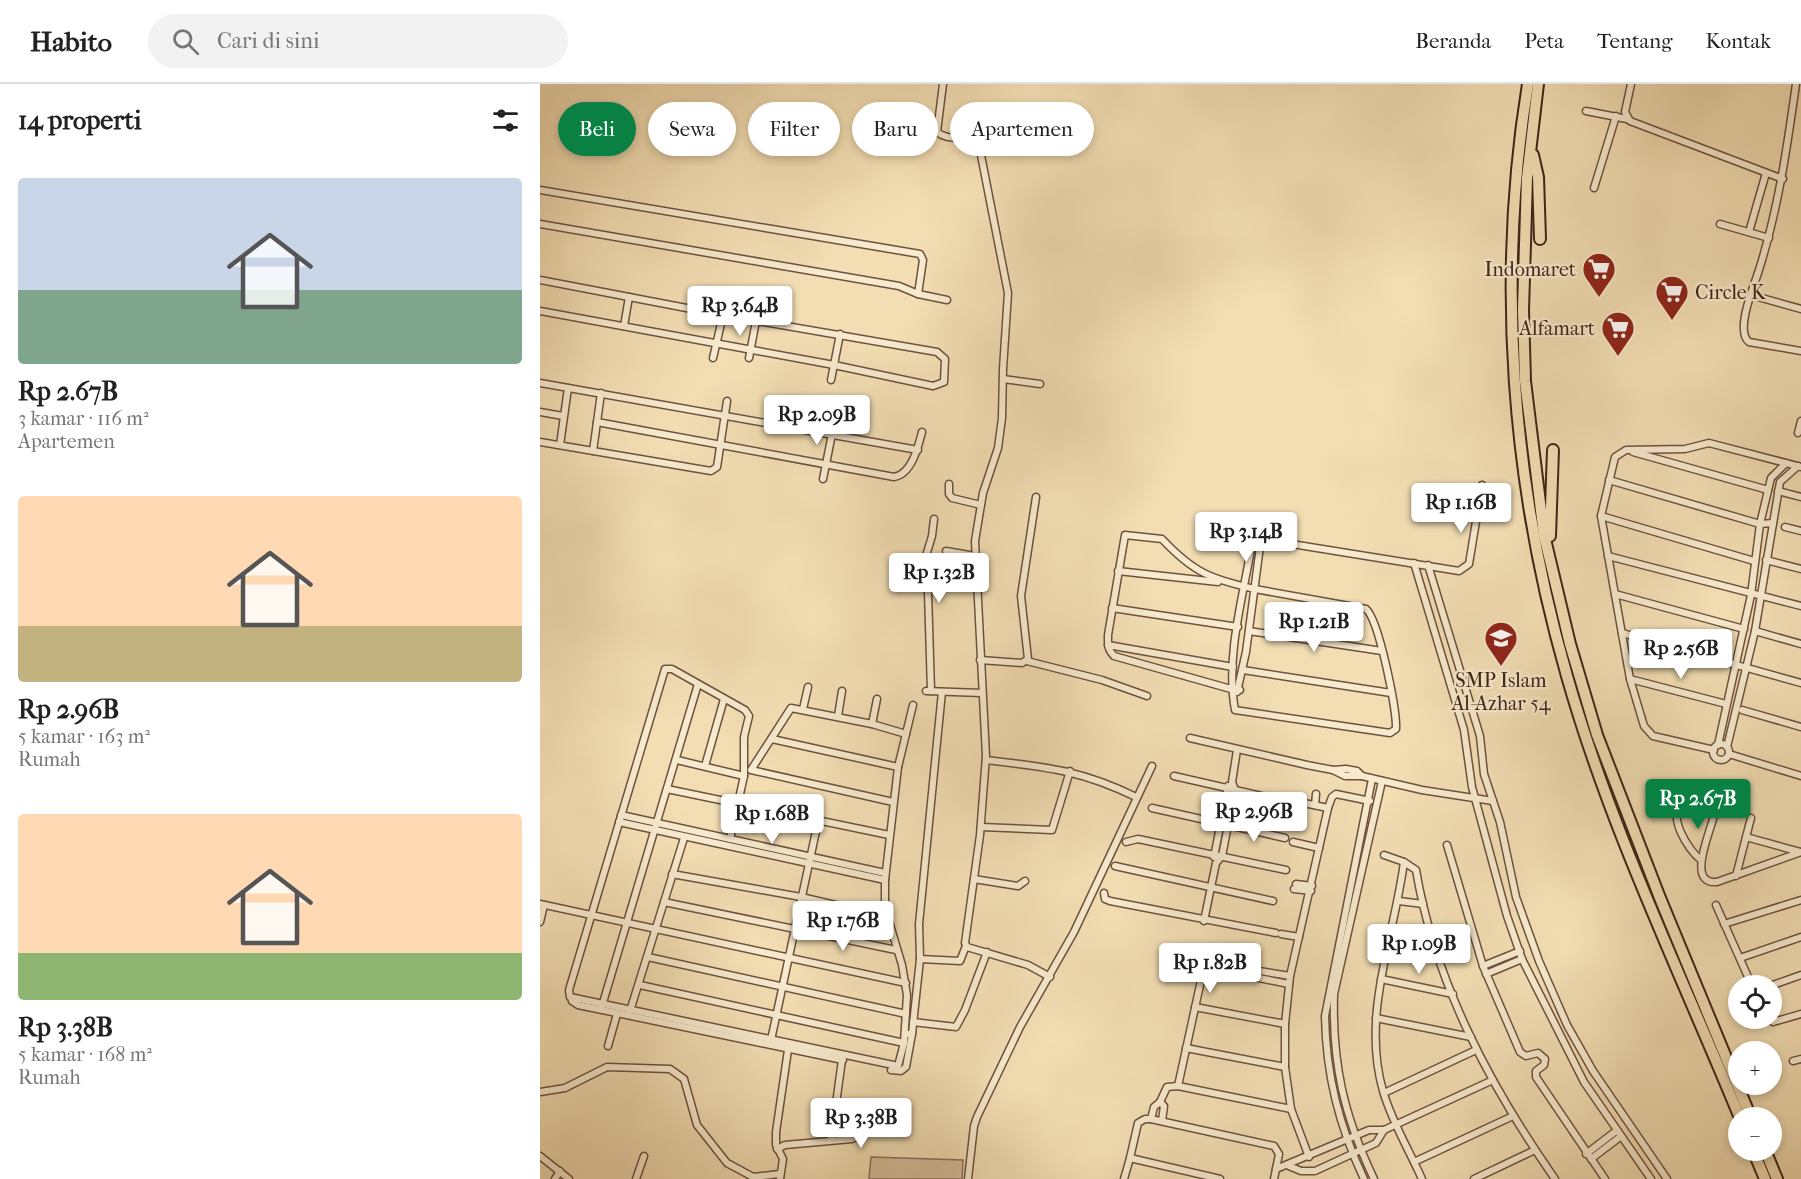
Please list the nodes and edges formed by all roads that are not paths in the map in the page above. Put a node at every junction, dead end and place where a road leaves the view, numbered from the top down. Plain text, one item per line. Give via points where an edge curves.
1 (943, 84) edge
2 (1528, 84) edge
3 (1538, 84) edge
4 (1631, 84) edge
5 (1796, 84) edge
6 (1586, 111) dead end
7 (1616, 116) junction
8 (1627, 119) junction
9 (950, 137) edge
10 (1532, 149) junction
11 (983, 156) edge
12 (1766, 173) junction
13 (1783, 179) junction
14 (1594, 188) dead end
15 (540, 190) edge
16 (540, 224) edge
17 (1720, 224) dead end
18 (1749, 232) junction
19 (1769, 238) junction
20 (1540, 239) dead end
21 (540, 280) edge
22 (918, 294) junction
23 (1751, 295) junction
24 (629, 297) junction
25 (948, 300) dead end
26 (1801, 309) edge
27 (540, 311) edge
28 (723, 315) junction
29 (756, 321) junction
30 (624, 326) junction
31 (840, 334) junction
32 (716, 345) junction
33 (750, 350) junction
34 (1801, 351) edge
35 (713, 358) dead end
36 (749, 358) dead end
37 (834, 365) junction
38 (1003, 379) junction
39 (831, 380) dead end
40 (540, 383) edge
41 (1040, 384) dead end
42 (568, 388) junction
43 (601, 393) junction
44 (727, 401) dead end
45 (540, 412) edge
46 (725, 415) junction
47 (563, 416) junction
48 (835, 419) dead end
49 (1801, 421) edge
50 (597, 422) junction
51 (922, 432) dead end
52 (831, 433) junction
53 (1798, 433) dead end
54 (540, 442) edge
55 (719, 445) junction
56 (560, 446) junction
57 (918, 450) junction
58 (1553, 450) dead end
59 (1626, 450) junction
60 (593, 451) junction
61 (1786, 463) junction
62 (826, 464) junction
63 (1800, 466) edge
64 (823, 479) dead end
65 (1609, 480) junction
66 (949, 484) dead end
67 (1482, 485) dead end
68 (1768, 490) junction
69 (1778, 491) junction
70 (1036, 496) dead end
71 (1801, 497) edge
72 (981, 505) junction
73 (1601, 516) junction
74 (934, 519) dead end
75 (1773, 523) junction
76 (1760, 524) junction
77 (1213, 526) dead end
78 (1785, 527) dead end
79 (1801, 531) edge
80 (1253, 538) junction
81 (1262, 539) junction
82 (1547, 546) junction
83 (946, 551) dead end
84 (975, 556) junction
85 (1608, 556) junction
86 (1766, 560) junction
87 (1754, 561) junction
88 (1414, 562) junction
89 (1428, 565) junction
90 (1801, 569) edge
91 (1118, 571) junction
92 (1230, 583) junction
93 (1245, 587) junction
94 (1255, 589) junction
95 (1615, 594) junction
96 (1751, 595) junction
97 (1762, 595) junction
98 (1801, 606) edge
99 (1112, 608) junction
100 (1238, 627) junction
101 (1744, 629) junction
102 (1249, 631) junction
103 (1755, 631) junction
104 (1622, 633) junction
105 (1801, 644) edge
106 (1108, 645) junction
107 (1236, 650) junction
108 (1382, 651) junction
109 (1246, 652) junction
110 (981, 660) junction
111 (1027, 661) junction
112 (1735, 666) junction
113 (1233, 667) junction
114 (1745, 667) junction
115 (1243, 670) junction
116 (1630, 679) junction
117 (1801, 683) edge
118 (698, 684) junction
119 (808, 687) dead end
120 (842, 691) dead end
121 (1235, 691) junction
122 (942, 692) junction
123 (982, 693) junction
124 (1391, 693) junction
125 (1147, 696) dead end
126 (724, 699) junction
127 (877, 699) dead end
128 (1726, 704) junction
129 (913, 705) dead end
130 (1471, 707) junction
131 (803, 709) junction
132 (1742, 710) dead end
133 (1459, 711) junction
134 (838, 716) junction
135 (872, 724) junction
136 (1801, 727) edge
137 (906, 734) junction
138 (772, 738) junction
139 (1190, 738) dead end
140 (1716, 748) junction
141 (1237, 750) junction
142 (1728, 751) junction
143 (677, 760) junction
144 (986, 760) junction
145 (705, 766) junction
146 (1152, 766) dead end
147 (898, 767) junction
148 (746, 771) junction
149 (1070, 771) junction
150 (1174, 776) dead end
151 (1801, 776) edge
152 (1372, 779) junction
153 (1382, 781) junction
154 (1232, 782) junction
155 (1226, 788) junction
156 (667, 789) junction
157 (1235, 790) junction
158 (1316, 794) dead end
159 (1136, 798) junction
160 (1477, 800) junction
161 (1284, 801) dead end
162 (1294, 801) dead end
163 (1367, 801) junction
164 (1493, 801) junction
165 (893, 802) junction
166 (1377, 803) junction
167 (738, 805) junction
168 (1315, 805) junction
169 (1152, 808) dead end
170 (1328, 808) junction
171 (1751, 818) dead end
172 (620, 819) junction
173 (818, 822) junction
174 (658, 823) junction
175 (1219, 823) junction
176 (1228, 825) junction
177 (981, 827) junction
178 (655, 831) junction
179 (889, 836) junction
180 (1746, 837) junction
181 (684, 838) junction
182 (1285, 838) dead end
183 (730, 839) junction
184 (1126, 842) dead end
185 (1293, 842) dead end
186 (753, 844) junction
187 (1447, 845) dead end
188 (1319, 848) junction
189 (751, 852) junction
190 (1212, 854) junction
191 (1384, 855) dead end
192 (1222, 856) junction
193 (809, 857) junction
194 (1700, 859) junction
195 (1404, 862) junction
196 (1216, 863) junction
197 (808, 865) junction
198 (1115, 866) dead end
199 (1286, 870) dead end
200 (672, 874) junction
201 (885, 876) junction
202 (1736, 876) junction
203 (974, 879) junction
204 (1025, 881) dead end
205 (1295, 886) dead end
206 (1211, 887) junction
207 (1311, 889) junction
208 (1104, 893) dead end
209 (801, 897) junction
210 (1801, 900) edge
211 (1273, 901) dead end
212 (1399, 901) junction
213 (664, 902) junction
214 (1423, 904) junction
215 (542, 905) edge
216 (1716, 905) dead end
217 (592, 916) junction
218 (887, 917) junction
219 (1204, 921) junction
220 (540, 922) edge
221 (627, 924) junction
222 (1724, 924) junction
223 (655, 929) junction
224 (794, 930) junction
225 (1801, 937) edge
226 (1299, 938) junction
227 (1390, 940) junction
228 (966, 946) junction
229 (1436, 949) junction
230 (896, 950) junction
231 (1520, 951) junction
232 (987, 952) junction
233 (648, 957) junction
234 (788, 958) junction
235 (1740, 958) junction
236 (920, 959) junction
237 (1522, 959) junction
238 (1483, 966) junction
239 (1203, 967) junction
240 (1486, 974) junction
241 (1747, 975) edge
242 (1801, 975) edge
243 (1290, 976) junction
244 (1050, 977) junction
245 (1381, 979) junction
246 (1782, 982) edge
247 (906, 983) junction
248 (1289, 984) junction
249 (640, 985) junction
250 (782, 987) junction
251 (1331, 993) junction
252 (1453, 994) junction
253 (570, 997) junction
254 (602, 1006) junction
255 (1195, 1007) junction
256 (630, 1011) junction
257 (617, 1014) junction
258 (906, 1014) junction
259 (1801, 1014) edge
260 (776, 1016) junction
261 (1376, 1018) junction
262 (1782, 1019) edge
263 (913, 1022) junction
264 (1285, 1024) junction
265 (909, 1034) junction
266 (1471, 1037) junction
267 (771, 1040) junction
268 (904, 1043) junction
269 (608, 1047) dead end
270 (1186, 1048) junction
271 (788, 1050) junction
272 (1476, 1050) junction
273 (1801, 1059) edge
274 (842, 1060) junction
275 (1793, 1061) dead end
276 (1285, 1067) junction
277 (1493, 1080) junction
278 (1178, 1086) junction
279 (540, 1092) edge
280 (1384, 1093) junction
281 (1160, 1102) junction
282 (1736, 1107) edge
283 (1746, 1107) edge
284 (1291, 1109) junction
285 (1513, 1116) junction
286 (1151, 1119) junction
287 (1162, 1121) junction
288 (880, 1126) dead end
289 (1397, 1126) junction
290 (1384, 1130) junction
291 (1618, 1134) junction
292 (1355, 1136) junction
293 (1347, 1139) junction
294 (831, 1140) junction
295 (777, 1149) junction
296 (1361, 1150) junction
297 (1535, 1150) junction
298 (1352, 1154) junction
299 (1648, 1154) junction
300 (540, 1156) edge
301 (644, 1156) dead end
302 (1309, 1157) junction
303 (1588, 1157) junction
304 (1130, 1158) junction
305 (1638, 1161) junction
306 (1758, 1161) edge
307 (1770, 1161) edge
308 (1414, 1162) junction
309 (1289, 1166) junction
310 (1657, 1166) junction
311 (1276, 1169) junction
312 (560, 1171) junction
313 (1649, 1176) edge
314 (780, 1177) edge
315 (555, 1179) edge
316 (569, 1179) edge
317 (636, 1179) edge
318 (969, 1179) edge
319 (1124, 1179) edge
320 (1219, 1179) edge
321 (1274, 1179) edge
322 (1364, 1179) edge
323 (1374, 1179) edge
324 (1422, 1179) edge
325 (1474, 1179) edge
326 (1555, 1179) edge
327 (1605, 1179) edge
328 (1667, 1179) edge
329 (1765, 1179) edge
330 (1777, 1179) edge

1 - 9 street via 937,132
2 - 282 highway via 1518,153 1512,310 1520,439 1543,581 1567,679 1600,775
3 - 10 highway
4 - 8 street
5 - 13 street
6 - 7 street
7 - 8 street
7 - 14 street
8 - 12 street
10 - 20 highway via 1538,177
10 - 82 highway via 1524,237 1524,345 1532,444
11 - 38 street via 1007,283
12 - 13 street
12 - 18 street
13 - 19 street
15 - 22 street via 920,254 923,260
16 - 22 street via 899,286
17 - 18 street
18 - 19 street
19 - 23 street
21 - 24 street
22 - 25 street
23 - 26 street
23 - 34 street via 1743,327 1747,341
24 - 28 street
24 - 30 street
27 - 30 street
28 - 29 street
28 - 32 street
29 - 31 street
29 - 33 street
30 - 32 street
31 - 37 street
31 - 37 street via 940,353 945,359 944,382 933,386
32 - 33 street
32 - 35 street
33 - 36 street
33 - 37 street
37 - 39 street
38 - 41 street
38 - 72 street via 1001,428
40 - 42 street
42 - 43 street
42 - 47 street
43 - 46 street
43 - 50 street
44 - 46 street
45 - 47 street
46 - 52 street
46 - 55 street
47 - 56 street
48 - 52 street
49 - 53 street
50 - 55 street
50 - 60 street
51 - 57 street
52 - 57 street
52 - 62 street
54 - 56 street
55 - 60 street via 717,466 711,471
55 - 62 street
56 - 60 street
57 - 62 street via 897,477
58 - 82 highway
59 - 61 street via 1685,449 1709,443
59 - 65 street via 1616,457
59 - 68 street
61 - 63 street
61 - 68 street via 1772,476
62 - 64 street
63 - 69 street via 1780,482
65 - 73 street
65 - 76 street
66 - 72 street via 952,498
67 - 89 street via 1468,566 1459,571
68 - 76 street
69 - 71 street
69 - 75 street
70 - 111 street via 1021,596
72 - 84 street
73 - 85 street
73 - 87 street
74 - 122 street via 922,569 928,592 929,691
75 - 76 street
75 - 86 street
76 - 87 street
77 - 80 street
78 - 79 street
80 - 81 street
80 - 93 street
81 - 88 street
81 - 94 street
82 - 283 highway via 1575,663 1615,781
83 - 84 street
84 - 110 street
85 - 95 street
85 - 96 street
86 - 90 street
86 - 97 street
87 - 96 street
88 - 89 street
88 - 133 street
89 - 130 street
91 - 92 street
91 - 92 street via 1124,536 1155,537 1185,564
91 - 99 street
92 - 93 street
93 - 94 street
93 - 100 street
94 - 102 street
94 - 108 street via 1366,609
95 - 101 street
95 - 104 street
96 - 97 street
96 - 101 street
97 - 98 street
97 - 103 street
99 - 100 street
99 - 106 street
100 - 107 street
101 - 112 street
102 - 108 street
102 - 109 street
103 - 105 street
103 - 114 street
104 - 112 street
104 - 116 street
106 - 113 street
106 - 121 street via 1114,656
107 - 109 street
107 - 113 street
108 - 124 street
109 - 115 street
110 - 111 street
110 - 123 street
111 - 125 street
112 - 114 street
112 - 128 street
113 - 121 street
114 - 117 street
114 - 142 street
115 - 121 street
115 - 124 street
116 - 128 street
116 - 140 street via 1644,726 1650,733
118 - 126 street
118 - 143 street
118 - 172 street via 672,669 664,672
119 - 131 street
120 - 134 street
121 - 124 street via 1236,711 1390,733 1396,725
122 - 123 street
122 - 236 street
123 - 144 street
126 - 145 street
126 - 148 street via 749,716 744,737
127 - 135 street
128 - 140 street
129 - 137 street
130 - 133 street
130 - 164 street via 1482,744 1486,785
131 - 134 street
131 - 138 street via 788,710
132 - 136 street
133 - 160 street
134 - 135 street
135 - 137 street
137 - 147 street
138 - 147 street
138 - 148 street
139 - 141 street
140 - 142 street
140 - 142 street via 1718,759 1723,759
141 - 152 street
141 - 154 street
142 - 151 street
143 - 145 street
143 - 156 street
144 - 149 street
144 - 177 street
145 - 148 street
146 - 159 street
147 - 165 street
148 - 165 street
148 - 167 street
149 - 159 street via 1105,782
149 - 177 street via 1052,830
150 - 155 street
152 - 153 street
152 - 163 street
153 - 160 street
153 - 166 street
154 - 155 street
154 - 157 street
155 - 157 street
155 - 175 street
156 - 167 street
156 - 174 street
157 - 161 street
157 - 176 street
158 - 168 street
159 - 244 street
160 - 164 street
160 - 231 street
162 - 168 street
163 - 166 street
163 - 170 street via 1336,794
163 - 251 street
164 - 299 street via 1516,897 1556,999 1593,1071
165 - 179 street
166 - 251 street
167 - 173 street
167 - 183 street
168 - 170 street
169 - 175 street
170 - 188 street
171 - 180 street
172 - 174 street
172 - 178 street
172 - 217 street
173 - 179 street
173 - 193 street
174 - 178 street
174 - 183 street
175 - 190 street
176 - 182 street
176 - 192 street
177 - 203 street
178 - 181 street
178 - 221 street
179 - 201 street
180 - 202 street
180 - 202 street via 1801,852
181 - 189 street
181 - 200 street
183 - 186 street
184 - 190 street via 1138,839
185 - 188 street
186 - 189 street
186 - 193 street
187 - 238 street
188 - 207 street
189 - 197 street
190 - 192 street
190 - 196 street
191 - 195 street
192 - 196 street
192 - 199 street
193 - 197 street
193 - 201 street
194 - 194 street via 1714,811 1684,802 1678,808 1677,822 1692,853
194 - 202 street via 1706,880 1717,882
195 - 212 street
195 - 214 street via 1416,870
196 - 206 street
197 - 201 street
197 - 209 street
198 - 206 street
200 - 209 street
200 - 213 street
201 - 218 street
203 - 204 street via 1018,886
203 - 228 street
205 - 207 street
206 - 211 street
206 - 219 street
207 - 226 street
208 - 219 street via 1110,901
209 - 218 street
209 - 224 street
210 - 222 street
212 - 214 street
212 - 227 street
213 - 223 street
213 - 224 street
214 - 229 street
215 - 217 street
215 - 220 street
216 - 222 street
217 - 221 street
217 - 253 street
218 - 230 street
219 - 226 street
221 - 223 street
221 - 254 street
222 - 235 street
223 - 233 street
223 - 234 street
224 - 230 street
224 - 234 street
225 - 235 street
226 - 243 street
227 - 229 street
227 - 245 street
228 - 232 street
228 - 236 street via 960,961
229 - 252 street
230 - 247 street
231 - 237 street
231 - 238 street
232 - 244 street via 1028,965
232 - 263 street via 956,1027
233 - 249 street
233 - 250 street
234 - 247 street
234 - 250 street
235 - 241 street
236 - 263 street
237 - 240 street
237 - 291 street via 1558,1035
238 - 240 street
239 - 243 street via 1208,961
239 - 248 street
239 - 255 street
240 - 303 street via 1522,1054 1538,1053 1545,1059 1536,1077
242 - 246 street
243 - 248 street
244 - 318 street via 1020,1027 974,1126
245 - 252 street
245 - 261 street
247 - 258 street
248 - 264 street
249 - 256 street
249 - 260 street
250 - 258 street
250 - 260 street
251 - 292 street via 1341,1094
251 - 293 street via 1325,1016 1329,1078
252 - 266 street
253 - 254 street
253 - 257 street via 578,1005
254 - 256 street
255 - 264 street
255 - 270 street
256 - 267 street
257 - 269 street
257 - 271 street
258 - 265 street
259 - 262 street
260 - 267 street
260 - 268 street
261 - 266 street
261 - 280 street via 1376,1051
263 - 265 street
264 - 276 street
265 - 268 street
265 - 274 street via 906,1067 902,1071
266 - 272 street
267 - 268 street via 894,1067 901,1060
270 - 276 street
270 - 278 street
271 - 274 street
271 - 295 street
272 - 277 street
272 - 280 street
273 - 275 street
274 - 294 street
276 - 284 street
277 - 285 street
277 - 289 street
278 - 281 street via 1167,1087
278 - 284 street
279 - 314 street via 565,1088 607,1067 676,1071 684,1079 697,1125 726,1163 753,1177
280 - 289 street
281 - 286 street
281 - 287 street via 1165,1108
284 - 302 street
285 - 297 street
285 - 308 street
286 - 287 street
286 - 304 street via 1138,1124
287 - 311 street via 1274,1146 1279,1154
288 - 294 street via 852,1139
289 - 290 street
289 - 308 street
290 - 292 street via 1369,1130
290 - 296 street via 1381,1139
291 - 303 street
291 - 305 street
292 - 293 street
292 - 296 street
293 - 298 street
293 - 302 street
294 - 295 street
295 - 314 street via 783,1159
296 - 298 street
296 - 323 street
297 - 325 street
297 - 326 street
298 - 309 street via 1315,1171
298 - 322 street
299 - 305 street
299 - 310 street
300 - 312 street
301 - 317 street
302 - 309 street
303 - 327 street
304 - 319 street
304 - 320 street
305 - 313 street
306 - 329 highway
307 - 330 highway
308 - 324 street
309 - 311 street
310 - 313 street via 1649,1170
310 - 328 street
311 - 321 street
312 - 315 street
312 - 316 street

